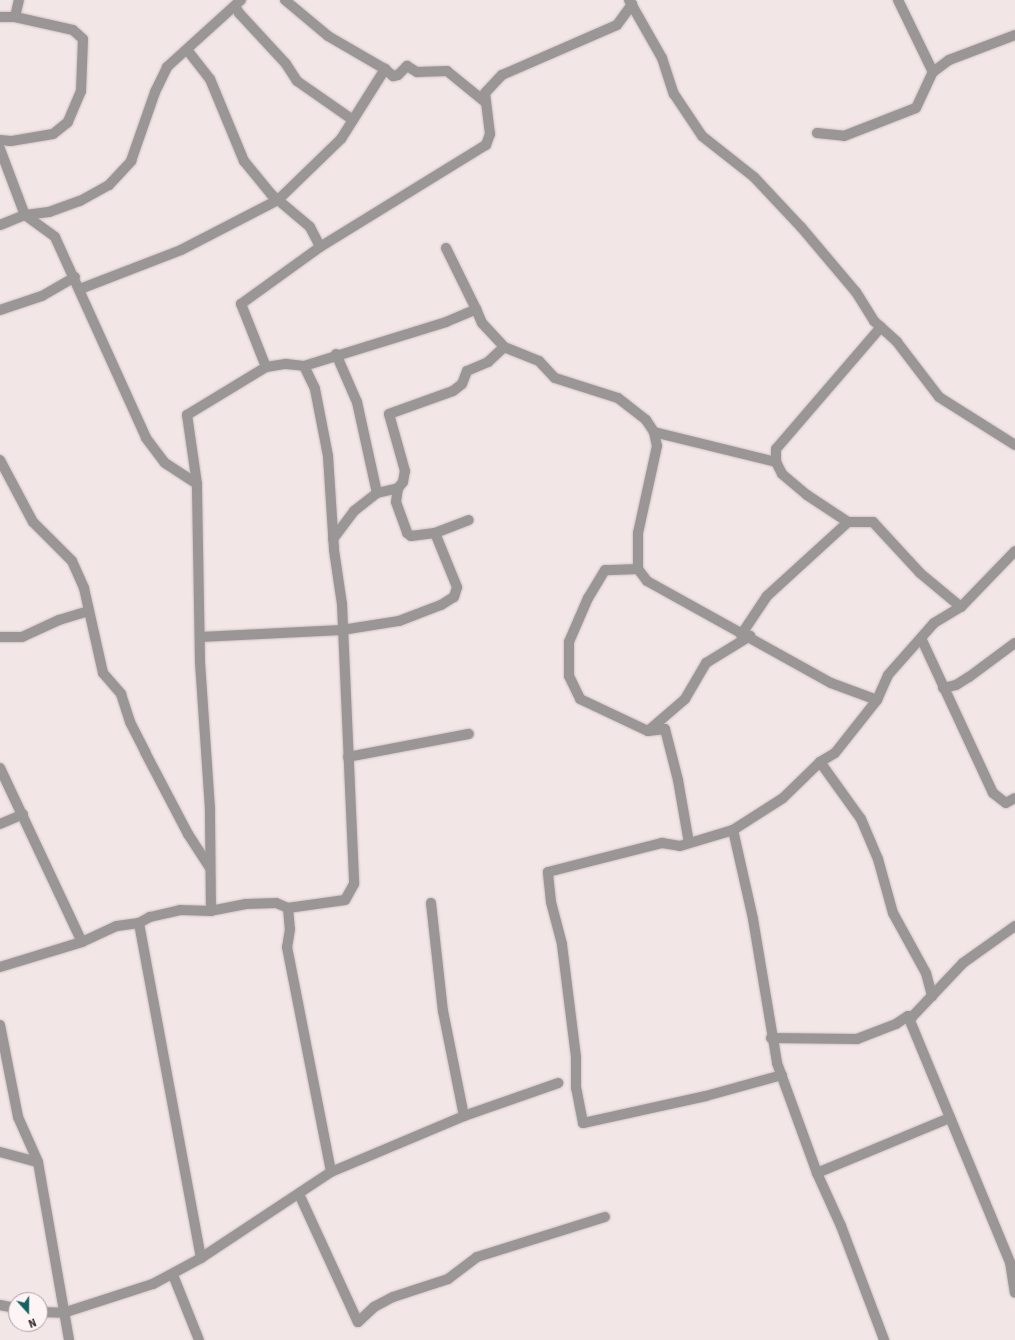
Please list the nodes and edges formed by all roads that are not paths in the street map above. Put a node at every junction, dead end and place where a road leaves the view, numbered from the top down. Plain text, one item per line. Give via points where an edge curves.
1 (18, 0) edge
2 (285, 0) edge
3 (898, 0) edge
4 (630, 2) edge
5 (238, 3) edge
6 (0, 17) edge
7 (15, 17) junction
8 (1015, 35) edge
9 (188, 51) junction
10 (385, 69) junction
11 (933, 72) junction
12 (485, 102) junction
13 (353, 120) junction
14 (817, 133) dead end
15 (0, 140) edge
16 (0, 149) edge
17 (278, 200) junction
18 (25, 215) junction
19 (0, 225) edge
20 (320, 247) junction
21 (446, 248) dead end
22 (75, 277) junction
23 (80, 289) junction
24 (476, 309) junction
25 (0, 310) edge
26 (880, 327) junction
27 (504, 347) junction
28 (336, 354) junction
29 (304, 366) junction
30 (266, 367) junction
31 (654, 432) junction
32 (1015, 445) edge
33 (0, 460) edge
34 (776, 462) junction
35 (197, 484) junction
36 (398, 488) junction
37 (377, 493) junction
38 (469, 520) dead end
39 (848, 522) junction
40 (435, 533) junction
41 (333, 539) junction
42 (1015, 551) edge
43 (638, 569) junction
44 (961, 608) junction
45 (90, 611) junction
46 (342, 630) junction
47 (746, 636) junction
48 (0, 637) edge
49 (200, 637) junction
50 (921, 638) junction
51 (1015, 642) edge
52 (943, 688) junction
53 (877, 700) junction
54 (648, 731) junction
55 (469, 734) dead end
56 (348, 757) junction
57 (820, 762) junction
58 (0, 768) edge
59 (1015, 798) edge
60 (23, 814) junction
61 (0, 824) edge
62 (733, 830) junction
63 (689, 843) junction
64 (210, 868) junction
65 (431, 903) dead end
66 (288, 908) junction
67 (211, 911) junction
68 (139, 923) junction
69 (1015, 926) edge
70 (82, 942) junction
71 (0, 967) edge
72 (932, 996) junction
73 (908, 1016) junction
74 (0, 1025) edge
75 (771, 1038) junction
76 (782, 1075) junction
77 (558, 1083) dead end
78 (464, 1116) junction
79 (950, 1118) junction
80 (0, 1152) edge
81 (38, 1162) junction
82 (331, 1172) junction
83 (817, 1173) junction
84 (299, 1194) junction
85 (605, 1217) dead end
86 (202, 1258) junction
87 (174, 1275) junction
88 (1015, 1293) edge
89 (48, 1312) edge
90 (64, 1313) junction
91 (69, 1340) edge
92 (199, 1340) edge
93 (884, 1340) edge

1 - 7 street
2 - 10 street via 328,36
3 - 11 street
4 - 12 street via 617,25 502,75 485,92
4 - 26 street via 662,58 674,94 702,136 754,177 801,227 856,292
5 - 9 street
5 - 13 street via 297,81
6 - 7 street
7 - 15 street via 73,30 83,39 81,91 68,122 53,134 10,141
8 - 11 street via 949,60
9 - 17 street via 210,79 244,161
9 - 18 street via 167,67 155,92 131,161 109,185 80,201 55,210
10 - 12 street via 393,76 398,75 407,66 416,72 447,71
10 - 13 street
11 - 14 street via 916,108 844,136
12 - 20 street via 490,134 486,145
13 - 17 street via 341,139
16 - 18 street
17 - 20 street via 310,227
17 - 23 street via 181,250
18 - 19 street
18 - 22 street via 55,237
20 - 30 street via 240,304
21 - 24 street
22 - 23 street
22 - 25 street via 42,296
23 - 35 street via 146,438 164,463
24 - 27 street via 482,323
24 - 28 street via 446,322
26 - 32 street via 897,342 939,397
26 - 34 street via 776,449
27 - 31 street via 539,361 555,378 618,398 646,420
27 - 36 street via 488,362 467,370 462,384 453,391 389,414 405,471
28 - 29 street
28 - 37 street via 357,402
29 - 30 street via 286,364
29 - 41 street via 315,389 328,456
30 - 35 street via 187,414
31 - 34 street
31 - 43 street via 657,446 638,533
33 - 45 street via 33,522 72,561 84,588
34 - 39 street via 782,474 806,495
35 - 49 street
36 - 37 street
36 - 40 street via 396,502 407,534 417,537
37 - 41 street via 354,511
38 - 40 street
39 - 44 street via 873,522 920,573
39 - 47 street via 767,596
40 - 46 street via 457,587 454,597 399,621
41 - 46 street via 342,604
42 - 44 street
43 - 47 street via 646,581
43 - 54 street via 605,570 588,598 569,642 569,676 580,699
44 - 50 street via 934,623
45 - 48 street via 59,620 22,637
45 - 64 street via 103,673 122,694 130,722 145,752 188,834
46 - 49 street
46 - 56 street
47 - 53 street via 831,683
47 - 54 street via 706,663 685,699
49 - 64 street
50 - 52 street
50 - 53 street via 888,676
51 - 52 street via 993,661 956,685
52 - 59 street via 993,793 1006,803
53 - 57 street via 835,753
54 - 63 street via 665,729 678,780
55 - 56 street
56 - 66 street via 354,884 345,900
57 - 62 street via 783,798
57 - 72 street via 861,819 878,859 893,913 926,973
58 - 60 street
60 - 61 street
60 - 70 street
62 - 63 street
62 - 75 street via 753,919
63 - 76 street via 680,846 662,843 548,872 551,902 562,944 576,1057 576,1088 583,1123 706,1096
64 - 67 street
65 - 78 street via 443,1012
66 - 67 street via 276,903 246,904
66 - 82 street via 290,929 287,946
67 - 68 street via 180,910 150,917
68 - 70 street via 116,926
68 - 86 street
69 - 72 street via 963,963
70 - 71 street
72 - 73 street via 912,1017
73 - 75 street via 896,1024 857,1039
73 - 79 street
74 - 81 street via 18,1117
75 - 76 street
76 - 83 street
77 - 78 street
78 - 82 street
79 - 83 street
79 - 88 street via 1010,1262
80 - 81 street
81 - 90 street
82 - 84 street
83 - 93 street via 841,1226
84 - 85 street via 358,1322 374,1307 393,1297 448,1278 477,1257
84 - 86 street
86 - 87 street
87 - 90 street
87 - 92 street
89 - 90 street
90 - 91 street

